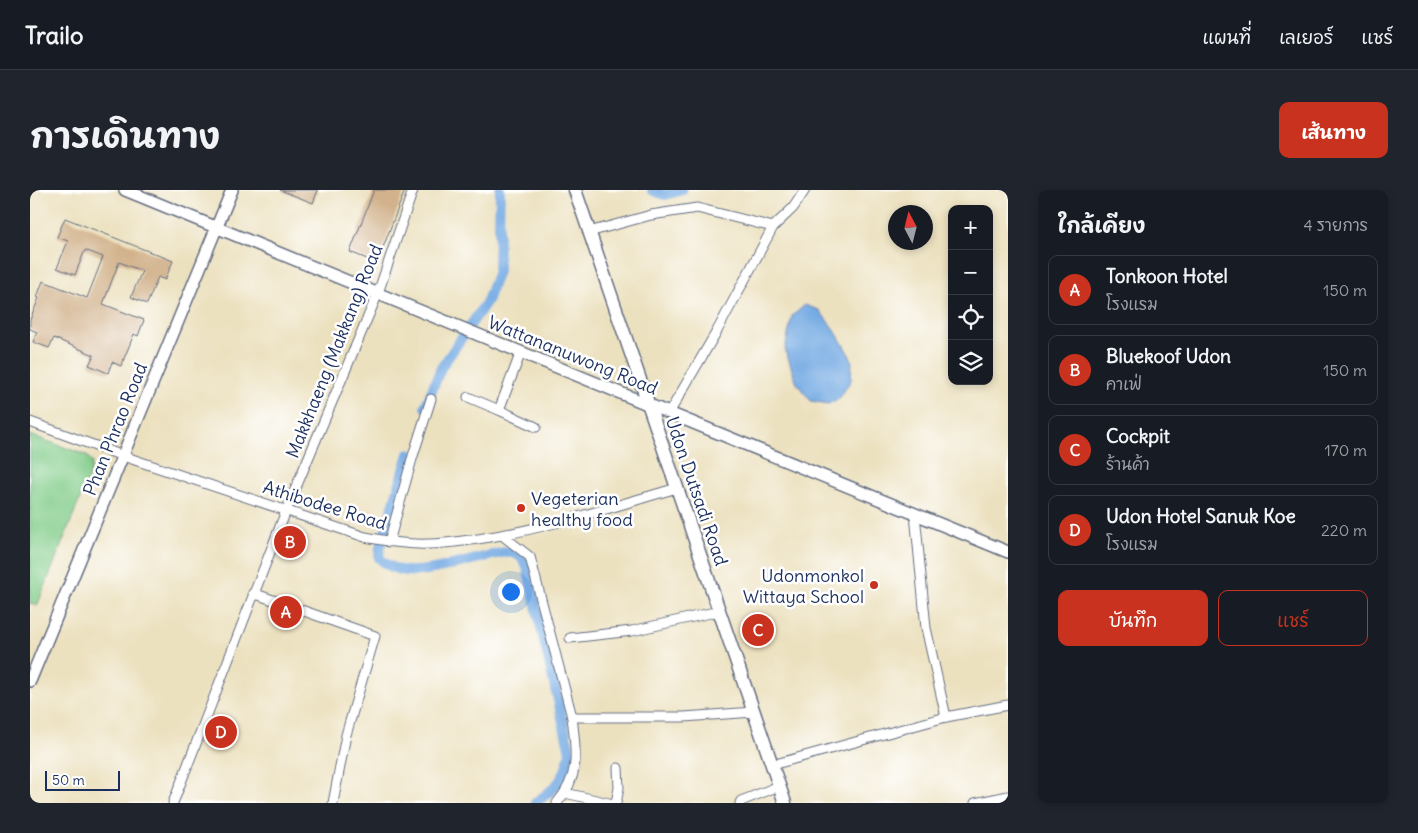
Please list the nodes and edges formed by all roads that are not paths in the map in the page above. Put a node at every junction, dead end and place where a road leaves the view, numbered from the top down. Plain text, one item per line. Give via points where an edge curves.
1 (125, 190) edge
2 (232, 190) edge
3 (413, 190) edge
4 (575, 190) edge
5 (805, 190) edge
6 (773, 227) junction
7 (217, 228) junction
8 (589, 232) junction
9 (378, 293) junction
10 (521, 352) junction
11 (468, 397) dead end
12 (431, 399) dead end
13 (648, 403) junction
14 (499, 410) junction
15 (669, 413) junction
16 (30, 422) edge
17 (536, 427) dead end
18 (123, 456) junction
19 (677, 488) junction
20 (286, 511) junction
21 (915, 514) junction
22 (502, 535) junction
23 (389, 542) junction
24 (1008, 552) edge
25 (253, 593) junction
26 (719, 611) junction
27 (570, 638) dead end
28 (30, 681) edge
29 (1008, 706) edge
30 (754, 712) junction
31 (572, 717) junction
32 (946, 717) junction
33 (772, 765) junction
34 (618, 768) dead end
35 (779, 786) junction
36 (565, 793) junction
37 (1005, 799) edge
38 (173, 803) edge
39 (333, 803) edge
40 (556, 803) edge
41 (609, 803) edge
42 (616, 803) edge
43 (740, 803) edge
44 (785, 803) edge
45 (975, 803) edge

1 - 7 street, Wattananuwong Road
2 - 7 street, Phan Phrao Road
3 - 9 street, Makkhaeng (Makkang) Road
4 - 8 main road, Udon Dutsadi Road
5 - 6 street via 794,208
6 - 8 street via 697,208 651,214
6 - 15 street
7 - 9 street, Wattananuwong Road
7 - 18 street, Phan Phrao Road
8 - 13 main road, Udon Dutsadi Road
9 - 10 street, Wattananuwong Road
9 - 20 street, Makkhaeng (Makkang) Road
10 - 13 street, Wattananuwong Road
10 - 14 street
11 - 14 street
12 - 23 street
13 - 15 street, Wattananuwong Road
13 - 19 main road, Udon Dutsadi Road
14 - 17 street
15 - 21 street, Wattananuwong Road
16 - 18 street, Athibodee Road
18 - 20 street, Athibodee Road
18 - 28 street, Phan Phrao Road
19 - 22 street, Athibodee Road
19 - 26 main road, Udon Dutsadi Road
20 - 23 street, Athibodee Road
20 - 25 street, Makkhaeng (Makkang) Road
21 - 24 street, Wattananuwong Road
21 - 32 street via 926,628
22 - 23 street, Athibodee Road via 430,544
22 - 31 street via 530,557
25 - 38 street, Makkhaeng (Makkang) Road
25 - 39 street via 375,636 346,735
26 - 27 street via 632,631
26 - 30 main road, Udon Dutsadi Road
29 - 32 street
30 - 31 street via 684,717
30 - 33 main road, Udon Dutsadi Road
31 - 36 street via 576,758 574,773
32 - 33 street
33 - 35 main road, Udon Dutsadi Road
34 - 42 street
35 - 43 street
35 - 44 main road, Udon Dutsadi Road
36 - 40 street
36 - 41 street
37 - 45 street

